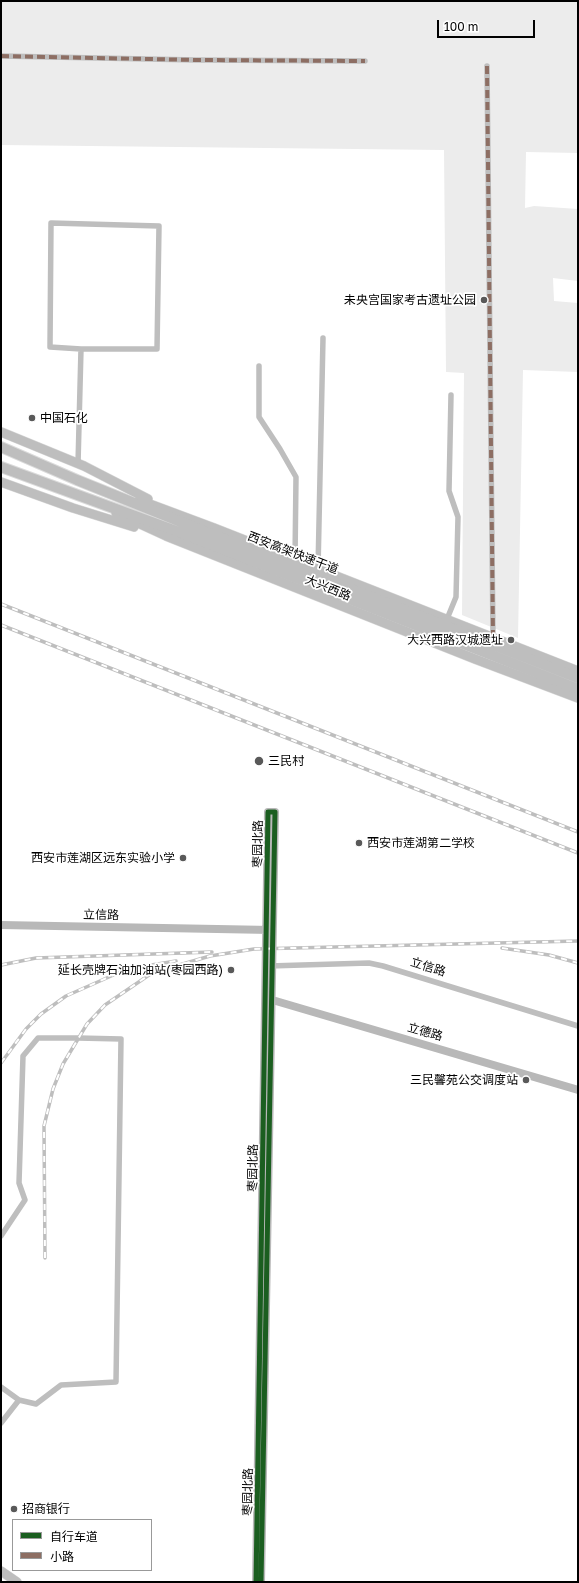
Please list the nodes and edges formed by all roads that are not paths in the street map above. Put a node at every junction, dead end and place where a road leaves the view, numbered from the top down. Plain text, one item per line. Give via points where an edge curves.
1 (1, 56) edge
2 (365, 60) dead end
3 (487, 66) dead end
4 (323, 338) dead end
5 (81, 349) junction
6 (260, 366) dead end
7 (451, 395) dead end
8 (1, 432) edge
9 (1, 447) edge
10 (78, 464) junction
11 (1, 468) edge
12 (77, 480) junction
13 (1, 482) edge
14 (73, 493) junction
15 (178, 514) junction
16 (189, 531) junction
17 (166, 536) junction
18 (295, 560) junction
19 (318, 569) junction
20 (447, 619) junction
21 (493, 637) junction
22 (578, 671) edge
23 (578, 678) edge
24 (578, 689) edge
25 (578, 698) edge
26 (1, 925) edge
27 (270, 930) junction
28 (270, 966) junction
29 (269, 999) junction
30 (578, 1026) edge
31 (578, 1090) edge
32 (1, 1236) edge
33 (1, 1387) edge
34 (18, 1400) junction
35 (1, 1424) edge
36 (1, 1571) edge
37 (16, 1582) edge
38 (256, 1582) edge
39 (262, 1582) edge

1 - 2 street
3 - 21 street
4 - 19 street
5 - 5 street via 157,349 159,226 51,223 50,348
5 - 10 street
6 - 18 street via 259,417 296,477
7 - 20 street via 449,491 458,517 456,598
8 - 10 main road
9 - 12 highway, 西安高架快速干道
10 - 15 main road
11 - 14 highway, 西安高架快速干道
12 - 15 main road, 大兴西路
12 - 16 highway, 西安高架快速干道
13 - 17 main road via 73,508
14 - 16 highway, 西安高架快速干道
14 - 17 main road, 大兴西路
15 - 18 main road, 大兴西路
16 - 23 highway, 西安高架快速干道
16 - 24 highway, 西安高架快速干道
17 - 25 main road, 大兴西路
18 - 19 main road, 大兴西路
19 - 20 main road, 大兴西路
20 - 21 main road, 大兴西路
21 - 22 main road, 大兴西路
26 - 27 street, 立信路
27 - 27 street, 枣园北路 via 275,812 268,812
27 - 28 street, 枣园北路
28 - 29 street, 枣园北路
28 - 30 street, 立信路 via 369,963
29 - 31 street, 立德路
29 - 38 street, 枣园北路
29 - 39 street, 枣园北路
32 - 34 street via 25,1200 19,1183 23,1056 38,1038 121,1039 116,1382 60,1385 36,1404
33 - 34 street
34 - 35 street
36 - 37 main road

